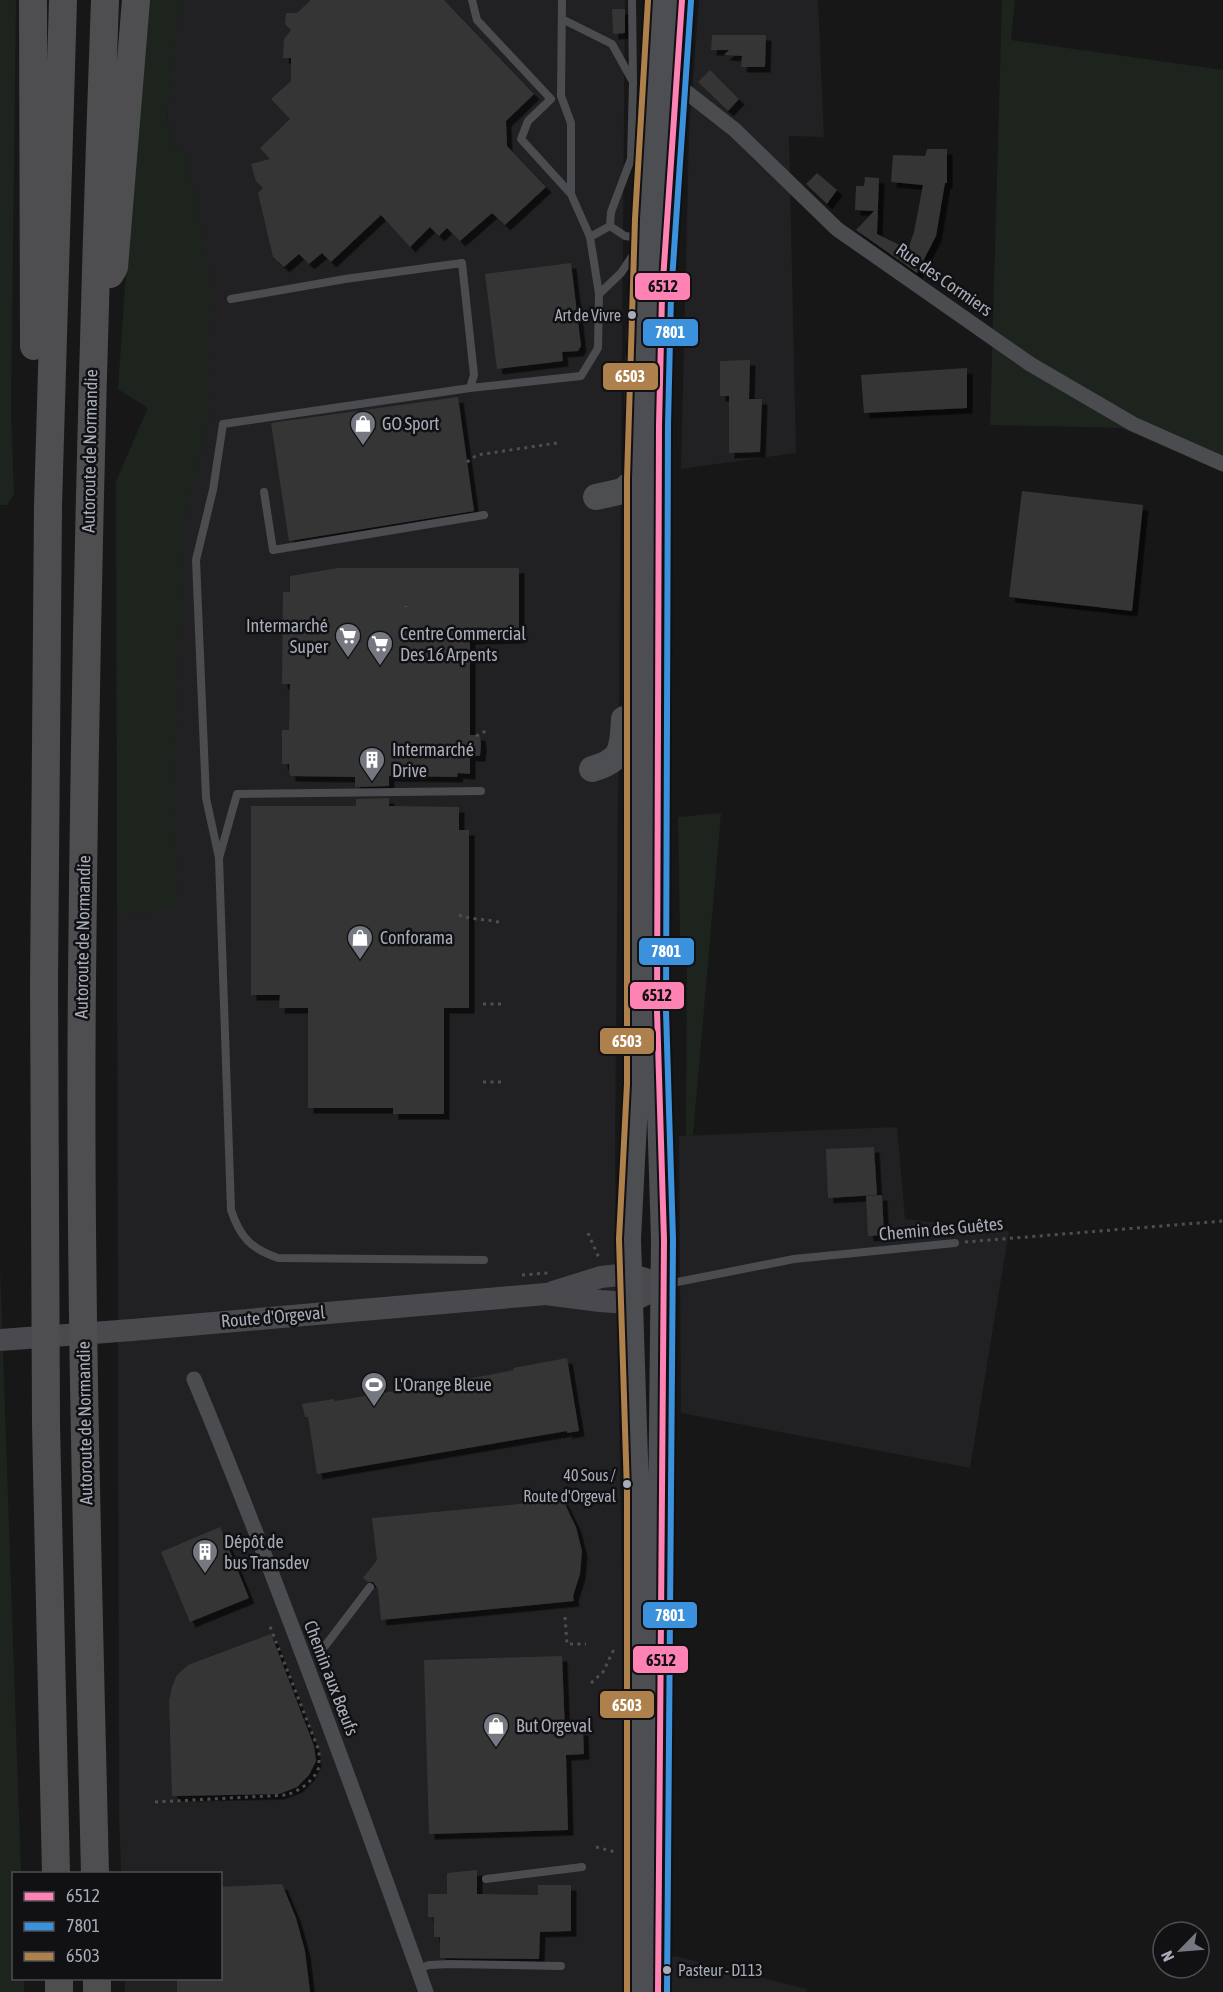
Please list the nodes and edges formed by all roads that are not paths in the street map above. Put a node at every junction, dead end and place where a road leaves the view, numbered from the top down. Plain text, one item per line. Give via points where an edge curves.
1 (33, 0) edge
2 (63, 0) edge
3 (105, 0) edge
4 (136, 0) edge
5 (472, 0) edge
6 (562, 0) edge
7 (632, 0) edge
8 (648, 0) edge
9 (657, 0) edge
10 (674, 0) edge
11 (682, 0) edge
12 (562, 19) junction
13 (633, 83) junction
14 (675, 83) junction
15 (561, 96) junction
16 (551, 99) junction
17 (651, 105) junction
18 (706, 106) junction
19 (672, 127) junction
20 (571, 194) junction
21 (610, 226) junction
22 (590, 237) junction
23 (655, 238) junction
24 (599, 294) junction
25 (94, 298) junction
26 (231, 299) dead end
27 (470, 388) junction
28 (1223, 464) edge
29 (636, 479) junction
30 (264, 492) dead end
31 (596, 497) dead end
32 (48, 505) junction
33 (484, 515) dead end
34 (636, 709) junction
35 (592, 769) dead end
36 (481, 791) dead end
37 (219, 858) junction
38 (954, 1243) road end
39 (484, 1260) dead end
40 (628, 1274) junction
41 (663, 1285) junction
42 (546, 1294) junction
43 (629, 1303) junction
44 (0, 1340) edge
45 (194, 1379) dead end
46 (370, 1587) dead end
47 (325, 1646) dead end
48 (582, 1868) dead end
49 (56, 1872) edge
50 (95, 1872) edge
51 (486, 1879) dead end
52 (561, 1966) dead end
53 (417, 1969) junction
54 (426, 1992) edge
55 (636, 1992) edge
56 (658, 1992) edge

1 - 32 highway via 33,458
2 - 32 highway, Autoroute de Normandie
3 - 25 highway, Autoroute de Normandie
4 - 25 highway via 114,267
5 - 16 lane via 477,20
6 - 12 lane
7 - 13 lane
8 - 17 main road
9 - 17 main road
10 - 14 main road
11 - 14 main road
12 - 13 lane via 612,44
12 - 15 lane
13 - 21 lane via 631,159 611,212
14 - 18 street, Rue des Cormiers
14 - 19 main road
15 - 16 lane
15 - 20 lane via 571,123
16 - 20 lane via 528,121 521,140
17 - 23 main road
18 - 19 street via 683,114
18 - 28 street, Rue des Cormiers via 837,229 1030,364 1133,424
19 - 23 main road
20 - 22 lane
21 - 22 lane
21 - 23 lane via 625,236
22 - 24 lane
23 - 24 lane
23 - 29 main road via 638,377
23 - 41 main road via 660,361 657,1000
24 - 27 lane via 598,348 581,376
25 - 50 highway, Autoroute de Normandie via 82,983 85,1424
26 - 27 lane via 462,263 474,375
27 - 37 lane via 223,424 213,490 196,560 206,798
29 - 31 main road via 623,491
29 - 34 main road
30 - 33 lane via 273,550
32 - 49 highway, Autoroute de Normandie via 45,1401
34 - 35 main road via 624,714 622,747 614,760
34 - 40 main road via 636,1063
36 - 37 lane via 237,794
37 - 39 lane via 231,1210 242,1236 279,1258
38 - 41 lane, Chemin des Guêtes via 794,1259
40 - 41 street
40 - 42 street, Route d'Orgeval via 601,1277
40 - 43 main road
41 - 43 street
41 - 56 main road
42 - 43 street, Route d'Orgeval
42 - 44 street, Route d'Orgeval
43 - 55 main road via 636,1491
45 - 53 street, Chemin aux Bœufs via 291,1625
46 - 47 lane
48 - 51 lane
52 - 53 lane via 450,1964
53 - 54 street, Chemin aux Bœufs

